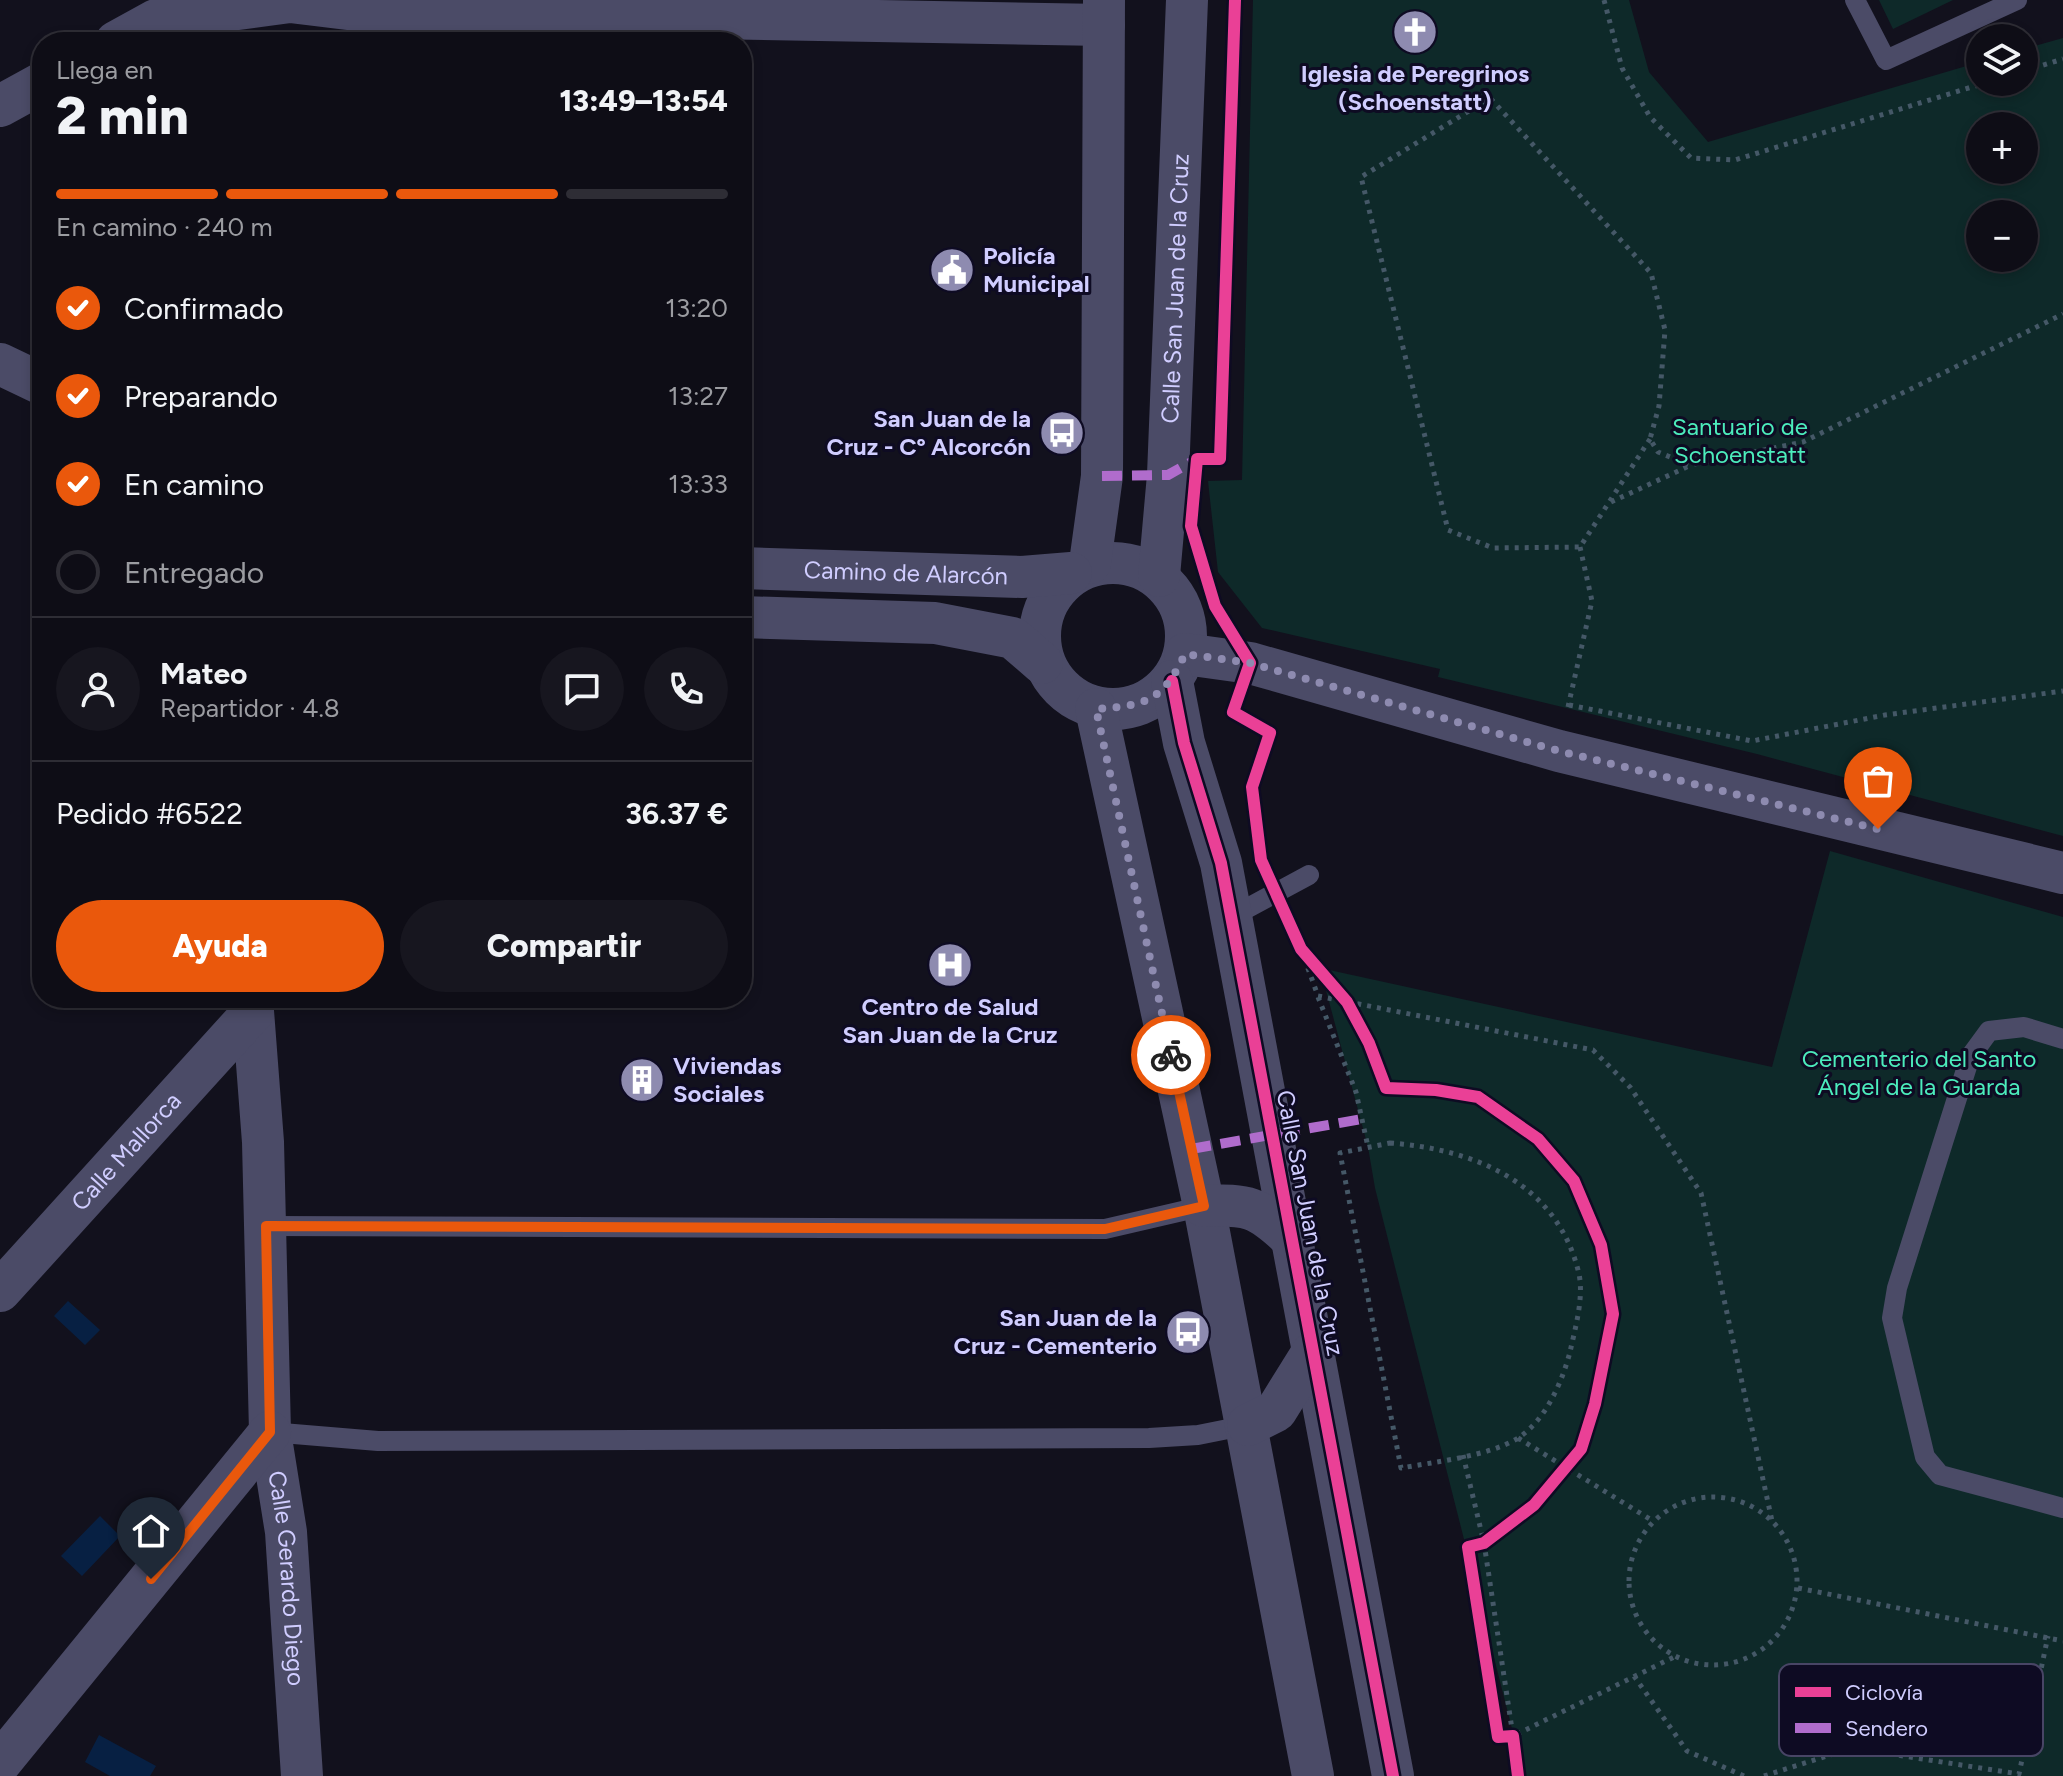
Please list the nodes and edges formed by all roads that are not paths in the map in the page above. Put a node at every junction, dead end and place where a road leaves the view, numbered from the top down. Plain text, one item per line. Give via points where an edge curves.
1 (1187, 0) edge
2 (1855, 0) edge
3 (2017, 0) edge
4 (750, 9) edge
5 (1104, 13) edge
6 (134, 32) edge
7 (32, 88) edge
8 (0, 106) edge
9 (0, 364) edge
10 (32, 379) edge
11 (752, 568) edge
12 (1080, 568) junction
13 (1159, 576) junction
14 (752, 617) edge
15 (1042, 663) junction
16 (1179, 668) junction
17 (1096, 709) junction
18 (2063, 873) edge
19 (1309, 875) dead end
20 (1231, 917) junction
21 (250, 1008) edge
22 (253, 1008) edge
23 (2063, 1039) edge
24 (1204, 1206) junction
25 (266, 1226) junction
26 (1290, 1237) junction
27 (0, 1291) edge
28 (1312, 1353) junction
29 (1248, 1425) junction
30 (270, 1432) junction
31 (2063, 1508) edge
32 (0, 1763) edge
33 (302, 1776) edge
34 (1313, 1776) edge
35 (1393, 1776) edge

1 - 13 street, Calle San Juan de la Cruz via 1168,475
2 - 3 lane via 1886,60
4 - 5 street
4 - 6 street via 372,12 290,2 156,20
5 - 12 street via 1102,476
7 - 8 street
9 - 10 street
11 - 12 street, Camino de Alarcón via 1022,577
12 - 13 street via 1126,562
12 - 15 street via 1041,613
13 - 16 street via 1184,612
14 - 15 street, Camino de Alarcón via 935,623 1013,638
15 - 17 street via 1064,693
16 - 17 street via 1138,707
16 - 18 street via 1250,663 1559,751
16 - 20 street, Calle San Juan de la Cruz via 1184,743 1221,863
17 - 24 street
19 - 20 lane
20 - 26 street, Calle San Juan de la Cruz
21 - 27 street, Calle Mallorca
22 - 25 street, Calle Gerardo Diego
23 - 31 lane via 2024,1027 1989,1031 1970,1057 1892,1318 1925,1457 1940,1475
24 - 25 lane via 1105,1229
24 - 26 street, Calle San Juan de la Cruz via 1234,1205 1264,1213
24 - 29 street
25 - 30 street, Calle Gerardo Diego
26 - 28 street, Calle San Juan de la Cruz
28 - 29 street, Calle San Juan de la Cruz via 1276,1411
28 - 35 street, Calle San Juan de la Cruz
29 - 30 lane via 1149,1438 378,1441
29 - 34 street
30 - 32 street
30 - 33 street, Calle Gerardo Diego via 286,1532

